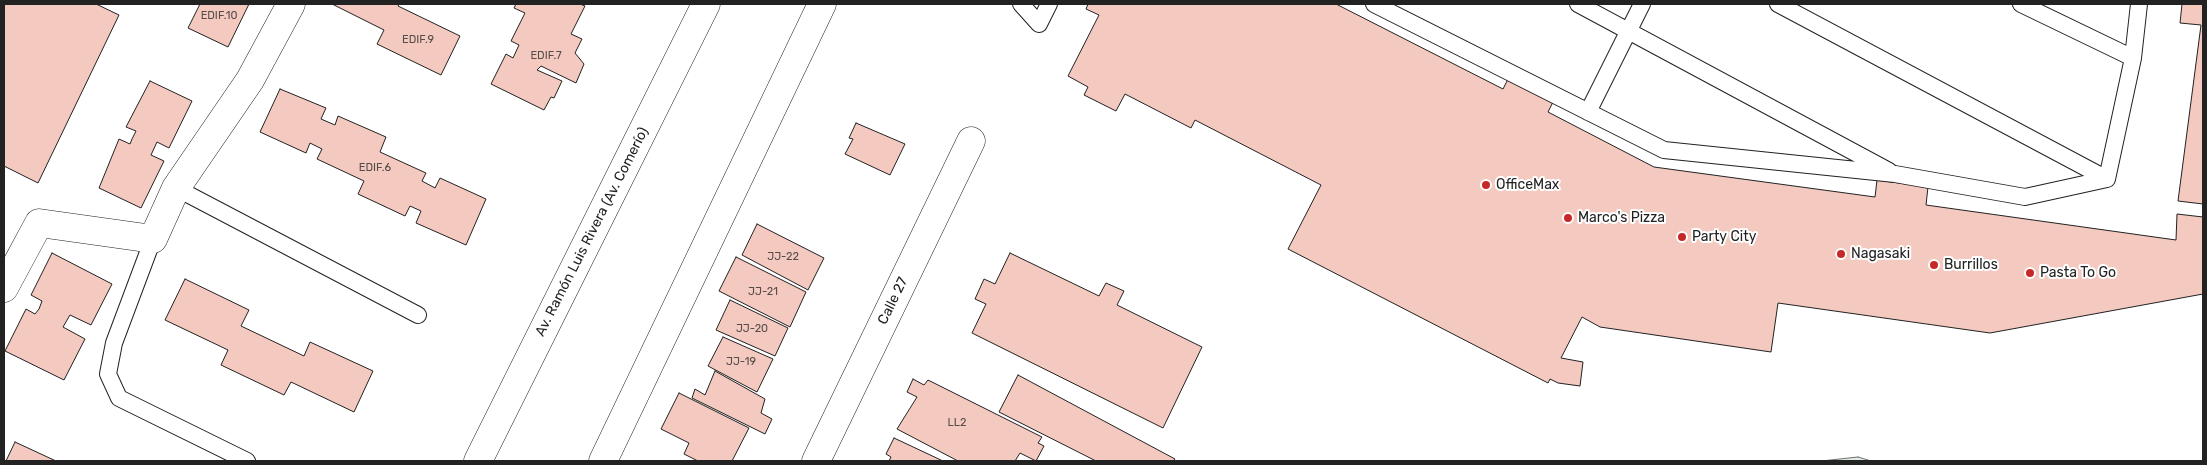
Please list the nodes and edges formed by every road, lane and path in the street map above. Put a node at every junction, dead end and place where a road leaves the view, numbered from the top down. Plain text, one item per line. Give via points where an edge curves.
1 (292, 4) edge
2 (706, 4) edge
3 (822, 4) edge
4 (1021, 4) edge
5 (1049, 4) edge
6 (1374, 4) edge
7 (1578, 4) edge
8 (1642, 4) edge
9 (1778, 4) edge
10 (2021, 4) edge
11 (2139, 4) edge
12 (1629, 31) junction
13 (2133, 58) junction
14 (1588, 112) junction
15 (971, 141) dead end
16 (1896, 174) junction
17 (2107, 179) junction
18 (176, 188) junction
19 (153, 239) junction
20 (4, 288) edge
21 (418, 315) dead end
22 (247, 461) edge
23 (478, 461) edge
24 (603, 461) edge
25 (816, 461) edge

1 - 18 main road via 250,80
2 - 23 main road, Av. Ramón Luis Rivera (Av. Comerío)
3 - 24 main road
4 - 5 lane via 1039,24
6 - 14 lane
7 - 12 lane
8 - 12 lane
9 - 17 lane
10 - 13 lane
11 - 13 lane
12 - 14 lane
12 - 16 lane
13 - 17 lane
14 - 16 lane via 1664,150
15 - 25 main road, Calle 27
16 - 17 lane via 2025,197
18 - 19 main road
18 - 21 lane
19 - 20 main road via 39,223
19 - 22 lane via 114,343 108,374 119,398

